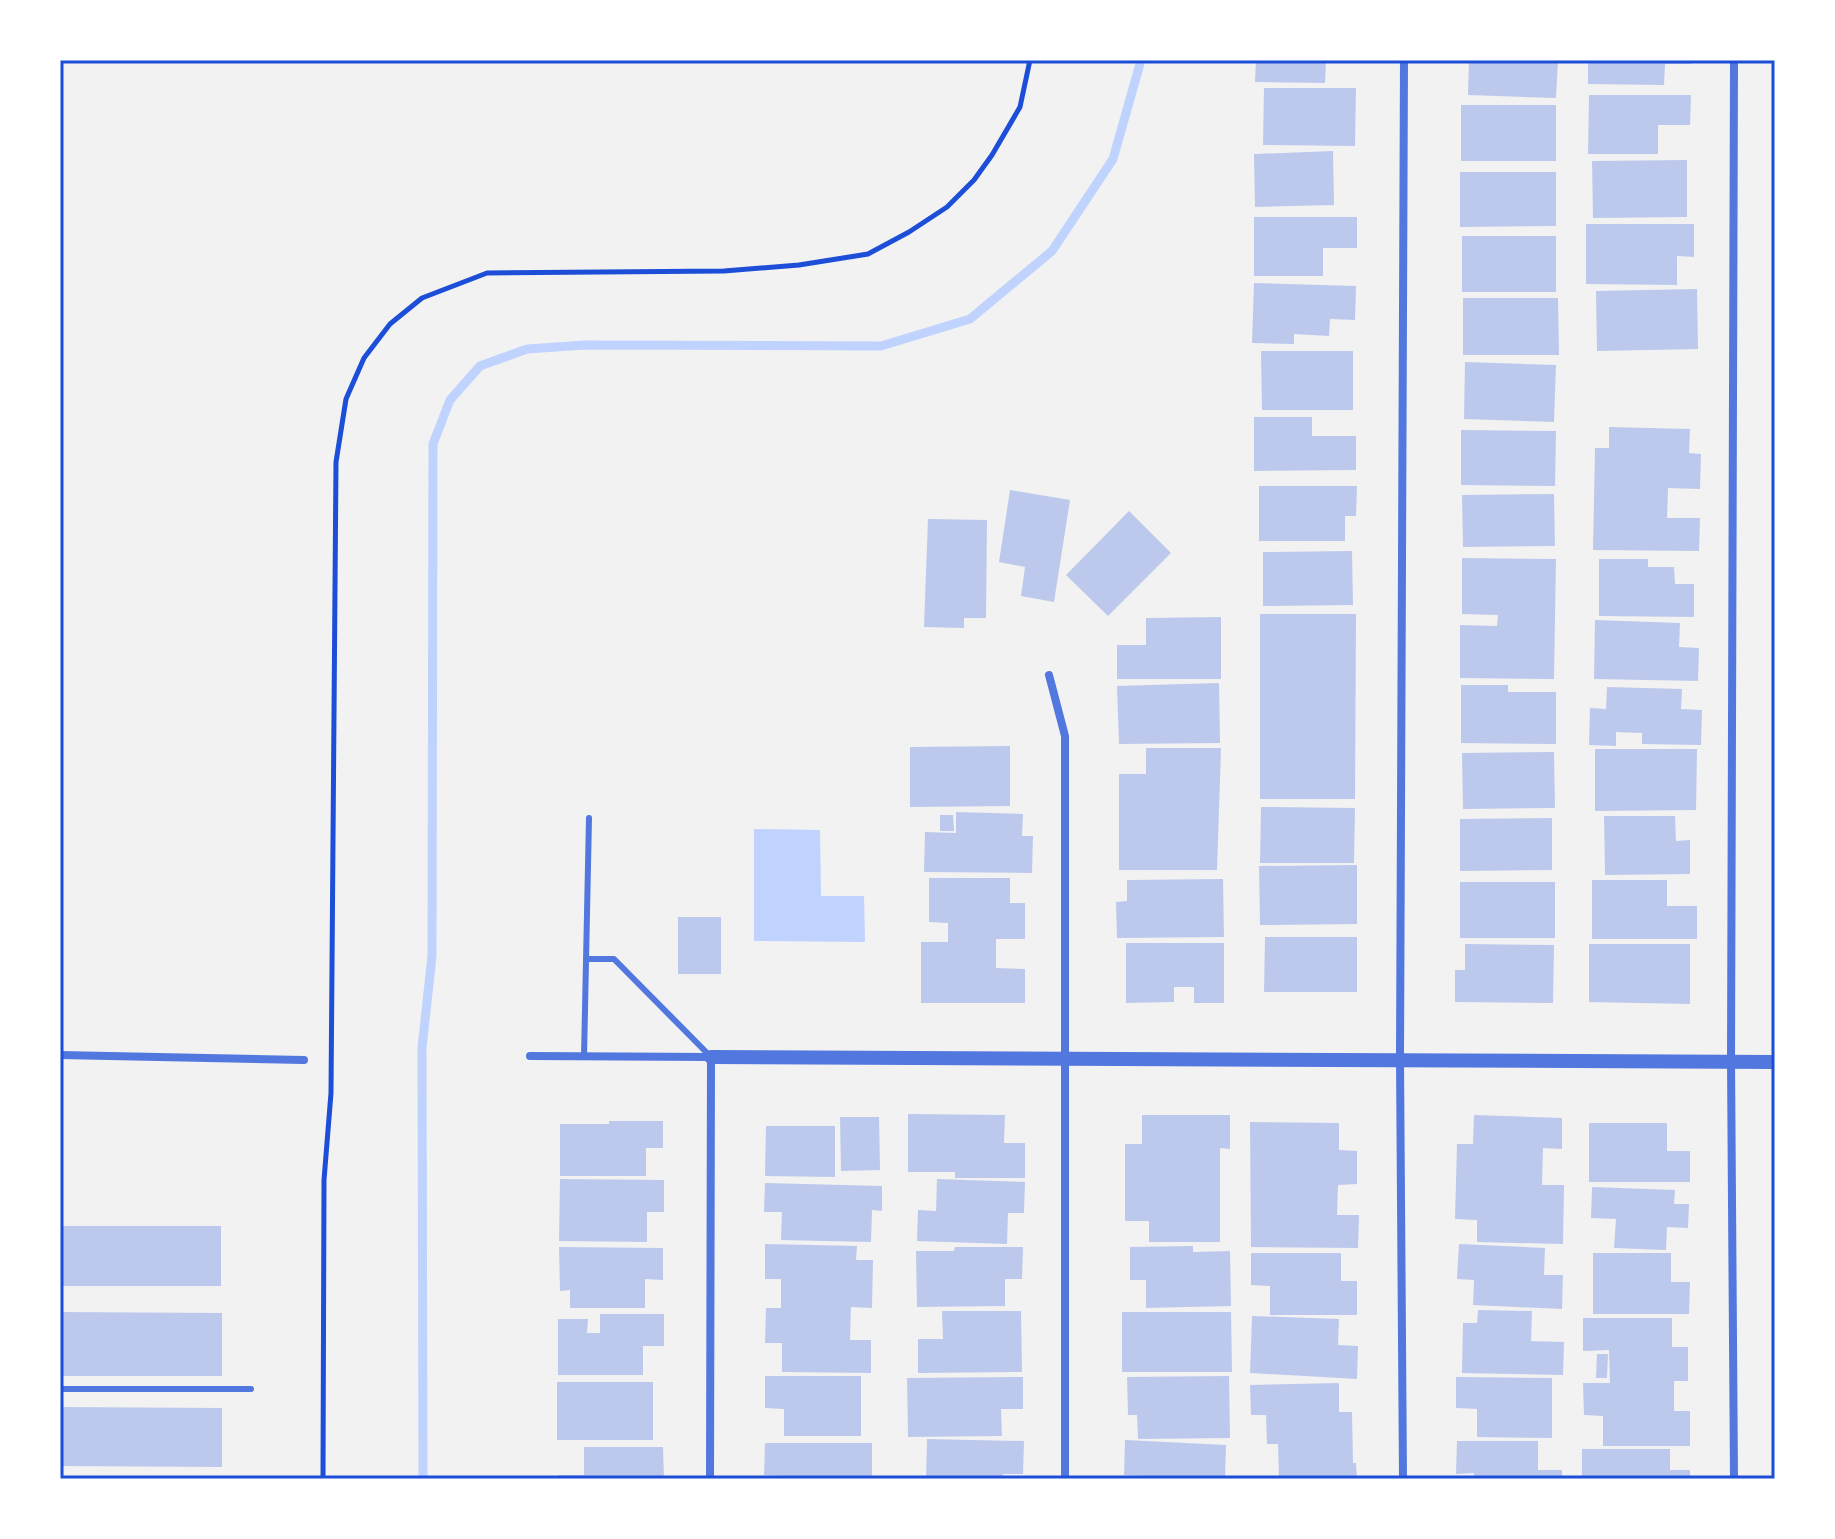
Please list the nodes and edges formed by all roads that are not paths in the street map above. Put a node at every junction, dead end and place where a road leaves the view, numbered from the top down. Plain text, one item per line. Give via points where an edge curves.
1 (1404, 60) edge
2 (1734, 60) edge
3 (1049, 675) dead end
4 (589, 818) dead end
5 (586, 959) junction
6 (60, 1055) edge
7 (530, 1056) dead end
8 (584, 1057) junction
9 (711, 1057) junction
10 (304, 1060) dead end
11 (1066, 1060) junction
12 (1400, 1060) junction
13 (1731, 1061) junction
14 (1775, 1062) edge
15 (60, 1389) edge
16 (251, 1389) dead end
17 (710, 1479) edge
18 (1065, 1479) edge
19 (1403, 1479) edge
20 (1734, 1479) edge

1 - 12 street
2 - 13 street
3 - 11 street via 1065,736
4 - 5 lane
5 - 8 lane
5 - 9 lane via 614,959
6 - 10 street
7 - 8 street
8 - 9 street
9 - 11 street
9 - 17 street
11 - 12 street
11 - 18 street
12 - 13 street
12 - 19 street
13 - 14 street
13 - 20 street
15 - 16 lane

